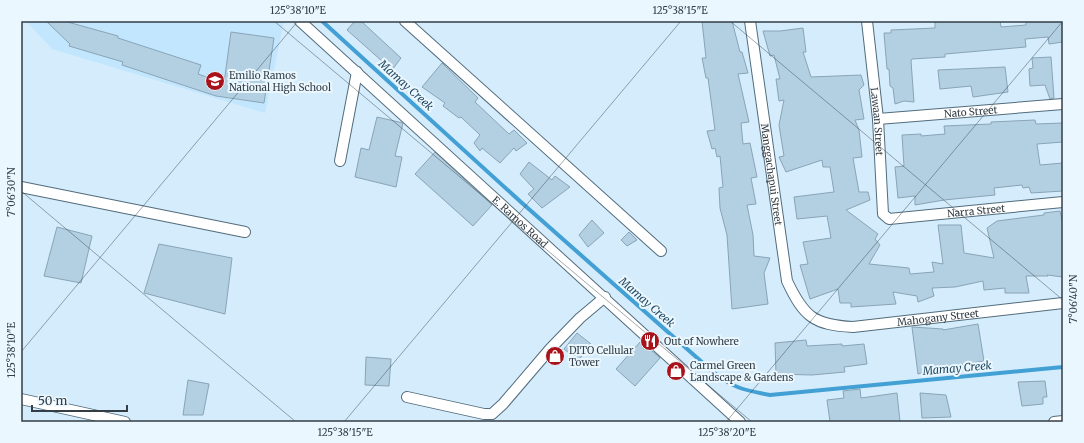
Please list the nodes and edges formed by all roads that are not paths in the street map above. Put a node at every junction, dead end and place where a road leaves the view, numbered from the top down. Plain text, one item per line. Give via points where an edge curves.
1 (300, 21) edge
2 (405, 21) edge
3 (750, 21) edge
4 (867, 21) edge
5 (357, 72) junction
6 (1063, 104) edge
7 (878, 119) junction
8 (340, 161) dead end
9 (21, 187) edge
10 (1063, 202) edge
11 (889, 219) joint
12 (246, 232) dead end
13 (661, 251) dead end
14 (605, 298) junction
15 (1063, 303) edge
16 (814, 320) joint
17 (407, 397) dead end
18 (21, 400) edge
19 (1063, 421) edge
20 (125, 422) edge
21 (740, 422) edge
22 (1054, 422) edge

1 - 5 street, E. Ramos Road
2 - 13 street
3 - 16 street, Manggachapui Street via 787,281 795,299
4 - 7 street, Lawaan Street
5 - 8 street
5 - 14 street, E. Ramos Road
6 - 7 street, Nato Street
7 - 11 street, Lawaan Street via 883,214
9 - 12 street
10 - 11 street, Narra Street
14 - 17 street via 566,333 492,414
14 - 21 street, E. Ramos Road
15 - 16 street, Mahogany Street via 853,327
18 - 20 street
19 - 22 street

